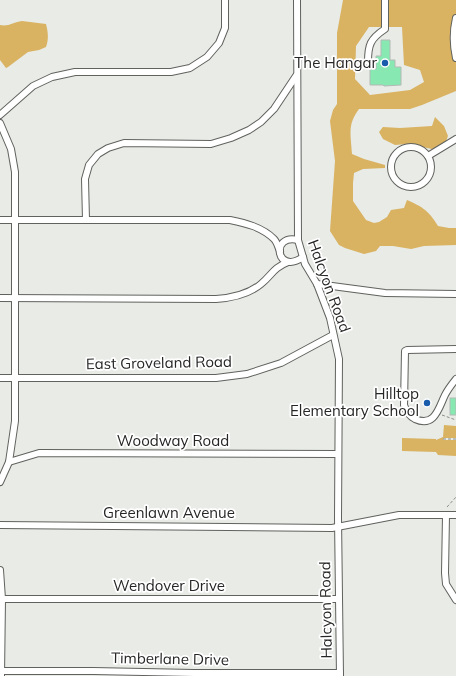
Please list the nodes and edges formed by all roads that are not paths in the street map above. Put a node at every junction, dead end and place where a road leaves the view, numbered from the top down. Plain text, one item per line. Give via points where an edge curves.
1 (225, 0) edge
2 (297, 0) edge
3 (385, 0) edge
4 (456, 18) edge
5 (456, 58) edge
6 (368, 62) dead end
7 (297, 75) junction
8 (0, 115) edge
9 (0, 123) edge
10 (456, 139) edge
11 (428, 156) junction
12 (0, 220) edge
13 (15, 220) junction
14 (86, 220) junction
15 (275, 239) junction
16 (288, 239) junction
17 (298, 240) junction
18 (280, 252) junction
19 (303, 257) junction
20 (288, 262) junction
21 (277, 268) junction
22 (316, 284) junction
23 (456, 294) edge
24 (0, 298) edge
25 (15, 298) junction
26 (333, 335) junction
27 (456, 349) edge
28 (0, 378) edge
29 (15, 378) junction
30 (456, 380) edge
31 (338, 454) junction
32 (9, 462) junction
33 (0, 482) edge
34 (446, 515) junction
35 (456, 515) edge
36 (0, 525) edge
37 (338, 526) junction
38 (0, 570) edge
39 (1, 599) edge
40 (339, 599) junction
41 (456, 600) edge
42 (1, 673) edge
43 (93, 673) edge
44 (340, 674) edge
45 (194, 675) edge

1 - 8 street via 224,28 220,43 207,57 190,68 171,72 75,72 52,77 33,86
2 - 7 street, Halcyon Road
3 - 6 street via 385,29 377,34 368,47
4 - 5 street
7 - 14 street via 274,109 261,122 231,138 211,144 124,143 98,154 89,164 85,179
7 - 17 street, Halcyon Road
9 - 13 street via 11,149 15,172
10 - 11 street
11 - 11 street via 411,146 399,150 391,160 393,177 407,187 422,184 430,174
12 - 13 street
13 - 14 street
13 - 25 street
14 - 15 street via 230,220 258,228
15 - 16 street
15 - 18 street
16 - 17 street
16 - 18 street via 282,243
17 - 19 street, Halcyon Road
18 - 20 street via 284,261
18 - 21 street
19 - 20 street via 292,263
19 - 22 street, Halcyon Road
20 - 21 street
21 - 25 street via 261,285 228,298
22 - 23 street via 385,293
22 - 26 street, Halcyon Road via 330,318
24 - 25 street
25 - 29 street
26 - 29 street, East Groveland Road via 281,363 247,374 216,378
26 - 31 street, Halcyon Road via 339,359
27 - 30 street via 407,350 404,353 404,405 407,413 414,419 430,420 438,413 444,397
28 - 29 street, East Groveland Road
29 - 32 street via 15,421
31 - 32 street, Woodway Road via 39,454
31 - 37 street, Halcyon Road
32 - 33 street
34 - 35 street, Greenlawn Avenue
34 - 37 street, Greenlawn Avenue via 399,515
34 - 41 street via 446,584
36 - 37 street, Greenlawn Avenue via 324,528
37 - 40 street, Halcyon Road
38 - 39 street
39 - 40 street, Wendover Drive
39 - 42 street
40 - 44 street, Halcyon Road
42 - 43 street, Timberlane Drive
43 - 45 street, Timberlane Drive
44 - 45 street, Timberlane Drive

